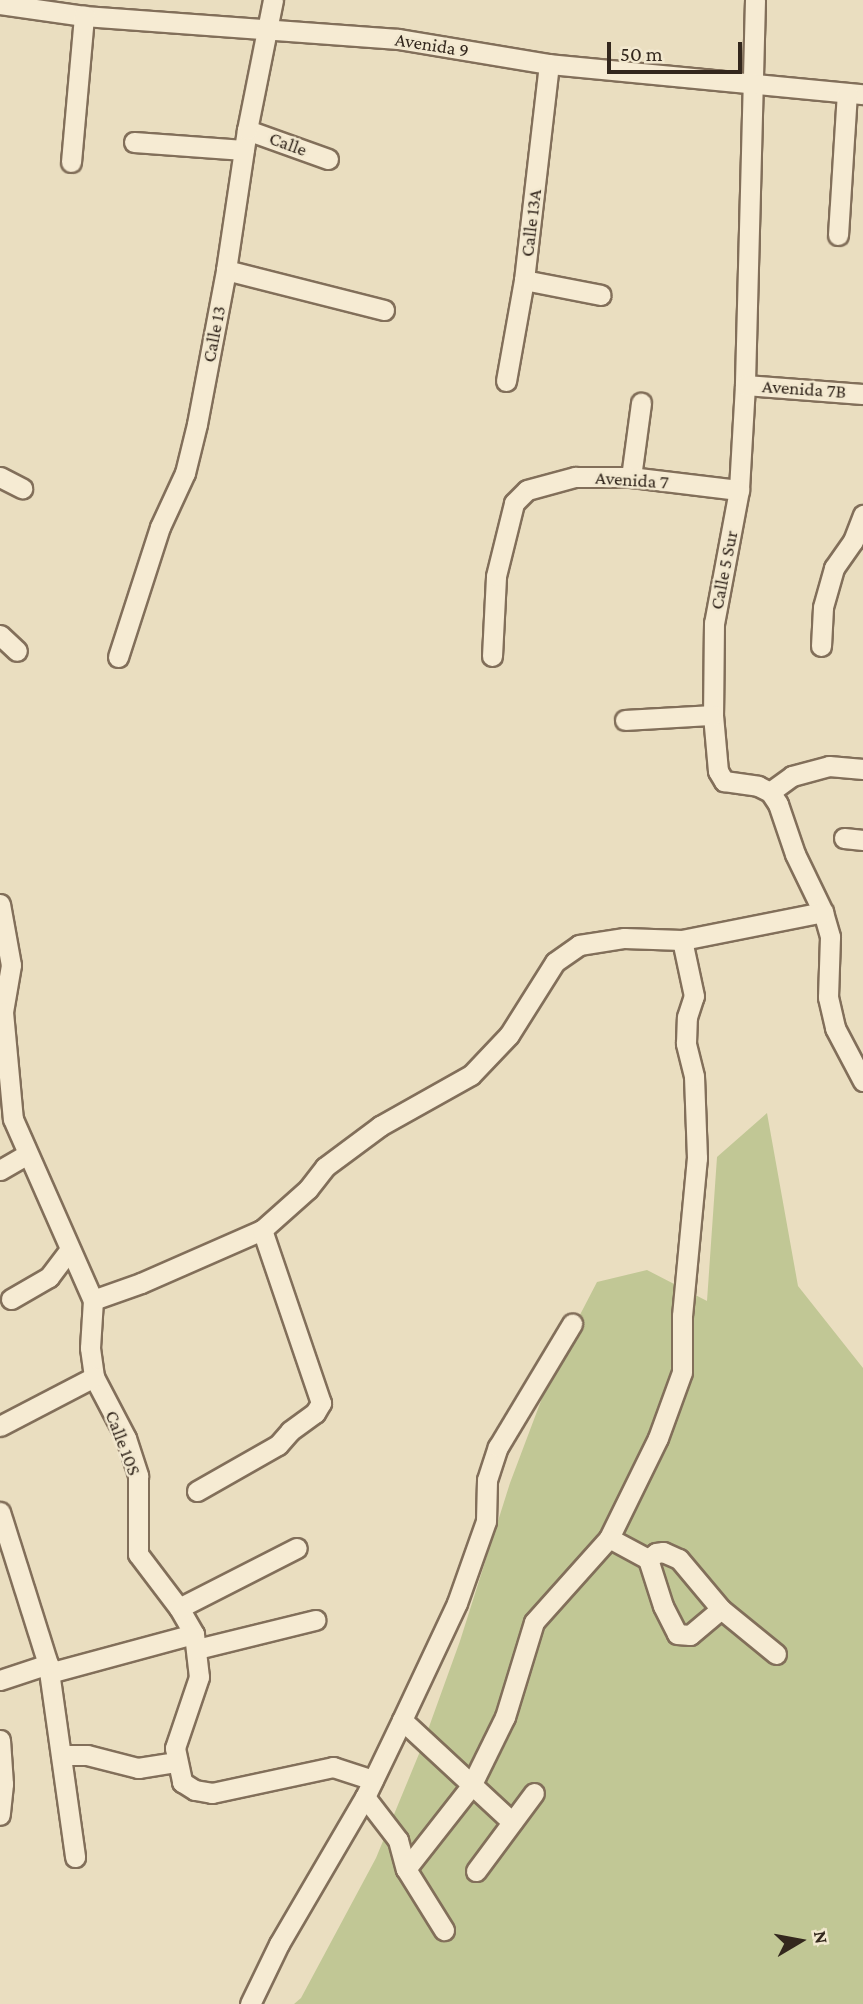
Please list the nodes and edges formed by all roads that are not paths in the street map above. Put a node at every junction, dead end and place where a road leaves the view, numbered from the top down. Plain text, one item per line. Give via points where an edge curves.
1 (272, 0) edge
2 (755, 0) edge
3 (0, 4) edge
4 (83, 16) junction
5 (267, 31) junction
6 (550, 64) junction
7 (754, 82) junction
8 (855, 94) edge
9 (245, 140) junction
10 (134, 142) dead end
11 (328, 159) dead end
12 (71, 162) dead end
13 (838, 235) dead end
14 (226, 270) junction
15 (524, 280) junction
16 (601, 295) dead end
17 (384, 310) dead end
18 (506, 381) dead end
19 (746, 385) junction
20 (863, 394) edge
21 (641, 402) dead end
22 (0, 477) edge
23 (631, 477) junction
24 (22, 488) dead end
25 (739, 490) junction
26 (863, 515) edge
27 (858, 542) edge
28 (0, 635) edge
29 (821, 646) dead end
30 (18, 651) dead end
31 (492, 656) dead end
32 (118, 657) dead end
33 (713, 715) junction
34 (625, 720) dead end
35 (863, 769) edge
36 (770, 792) junction
37 (0, 904) edge
38 (823, 912) junction
39 (682, 940) junction
40 (5, 966) edge
41 (863, 1081) edge
42 (28, 1154) junction
43 (0, 1170) edge
44 (262, 1230) junction
45 (69, 1250) junction
46 (12, 1300) dead end
47 (93, 1300) junction
48 (572, 1324) dead end
49 (94, 1377) junction
50 (0, 1426) edge
51 (197, 1491) dead end
52 (0, 1512) edge
53 (610, 1538) junction
54 (297, 1548) dead end
55 (648, 1559) junction
56 (179, 1608) junction
57 (721, 1609) junction
58 (315, 1620) dead end
59 (195, 1641) junction
60 (776, 1654) dead end
61 (49, 1668) junction
62 (0, 1680) edge
63 (402, 1720) junction
64 (0, 1740) edge
65 (61, 1755) junction
66 (177, 1762) junction
67 (471, 1786) junction
68 (369, 1789) junction
69 (534, 1793) dead end
70 (1, 1806) edge
71 (512, 1822) junction
72 (75, 1857) dead end
73 (406, 1868) junction
74 (476, 1871) dead end
75 (444, 1930) dead end
76 (250, 2004) edge

1 - 5 street, Calle 13
2 - 7 street, Calle 5 Sur
3 - 4 street, Avenida 9
4 - 5 street, Avenida 9
4 - 12 street
5 - 6 street, Avenida 9 via 398,39
5 - 9 street, Calle 13
6 - 7 street, Avenida 9
6 - 15 street, Calle 13A
7 - 8 street, Avenida 9
7 - 19 street, Calle 5 Sur
8 - 13 street
9 - 10 street, Calle
9 - 11 street, Calle
9 - 14 street, Calle 13
14 - 17 street
14 - 32 street, Calle 13 via 185,473 160,527
15 - 16 street
15 - 18 street, Calle 13A
19 - 20 street, Avenida 7B
19 - 25 street, Calle 5 Sur
21 - 23 street
22 - 24 street
23 - 25 street, Avenida 7
23 - 31 street, Avenida 7 via 575,477 527,490 514,503 496,576
25 - 33 street, Calle 5 Sur via 714,623
26 - 27 street
27 - 29 street via 834,568 823,607
28 - 30 street
33 - 34 street
33 - 36 street, Calle 5 Sur via 720,777
35 - 36 street via 829,766 792,776
36 - 38 street
37 - 40 street, Calle 10S
38 - 39 street
38 - 41 street via 830,937 828,997 835,1028
39 - 44 street via 624,939 579,945 555,962 509,1035 471,1075 369,1134 325,1167 308,1189
39 - 53 street via 694,996 686,1043 694,1076 697,1158 681,1316 682,1372 659,1438
40 - 42 street, Calle 10S via 6,1066 13,1119
42 - 43 street
42 - 45 street, Calle 10S
44 - 47 street
44 - 51 street via 321,1403 278,1444
45 - 46 street via 48,1277
45 - 47 street, Calle 10S
47 - 49 street, Calle 10S via 90,1348
48 - 63 street via 498,1447 487,1480 486,1521 457,1603
49 - 50 street
49 - 56 street, Calle 10S via 126,1438 138,1476 138,1554
52 - 61 street
53 - 55 street
53 - 67 street via 534,1622 505,1717
54 - 56 street
55 - 57 street via 663,1552 679,1559
55 - 57 street via 677,1634 690,1635
56 - 59 street, Calle 10S
57 - 60 street
58 - 59 street
59 - 61 street
59 - 66 street, Calle 10S via 199,1677 175,1748
61 - 62 street
61 - 65 street
63 - 67 street
63 - 68 street
64 - 70 street
65 - 66 street via 87,1755 138,1768
65 - 72 street
66 - 68 street via 182,1782 212,1793 325,1767
67 - 71 street
67 - 73 street
68 - 73 street via 398,1840
68 - 76 street via 279,1944
69 - 71 street
71 - 74 street
73 - 75 street

